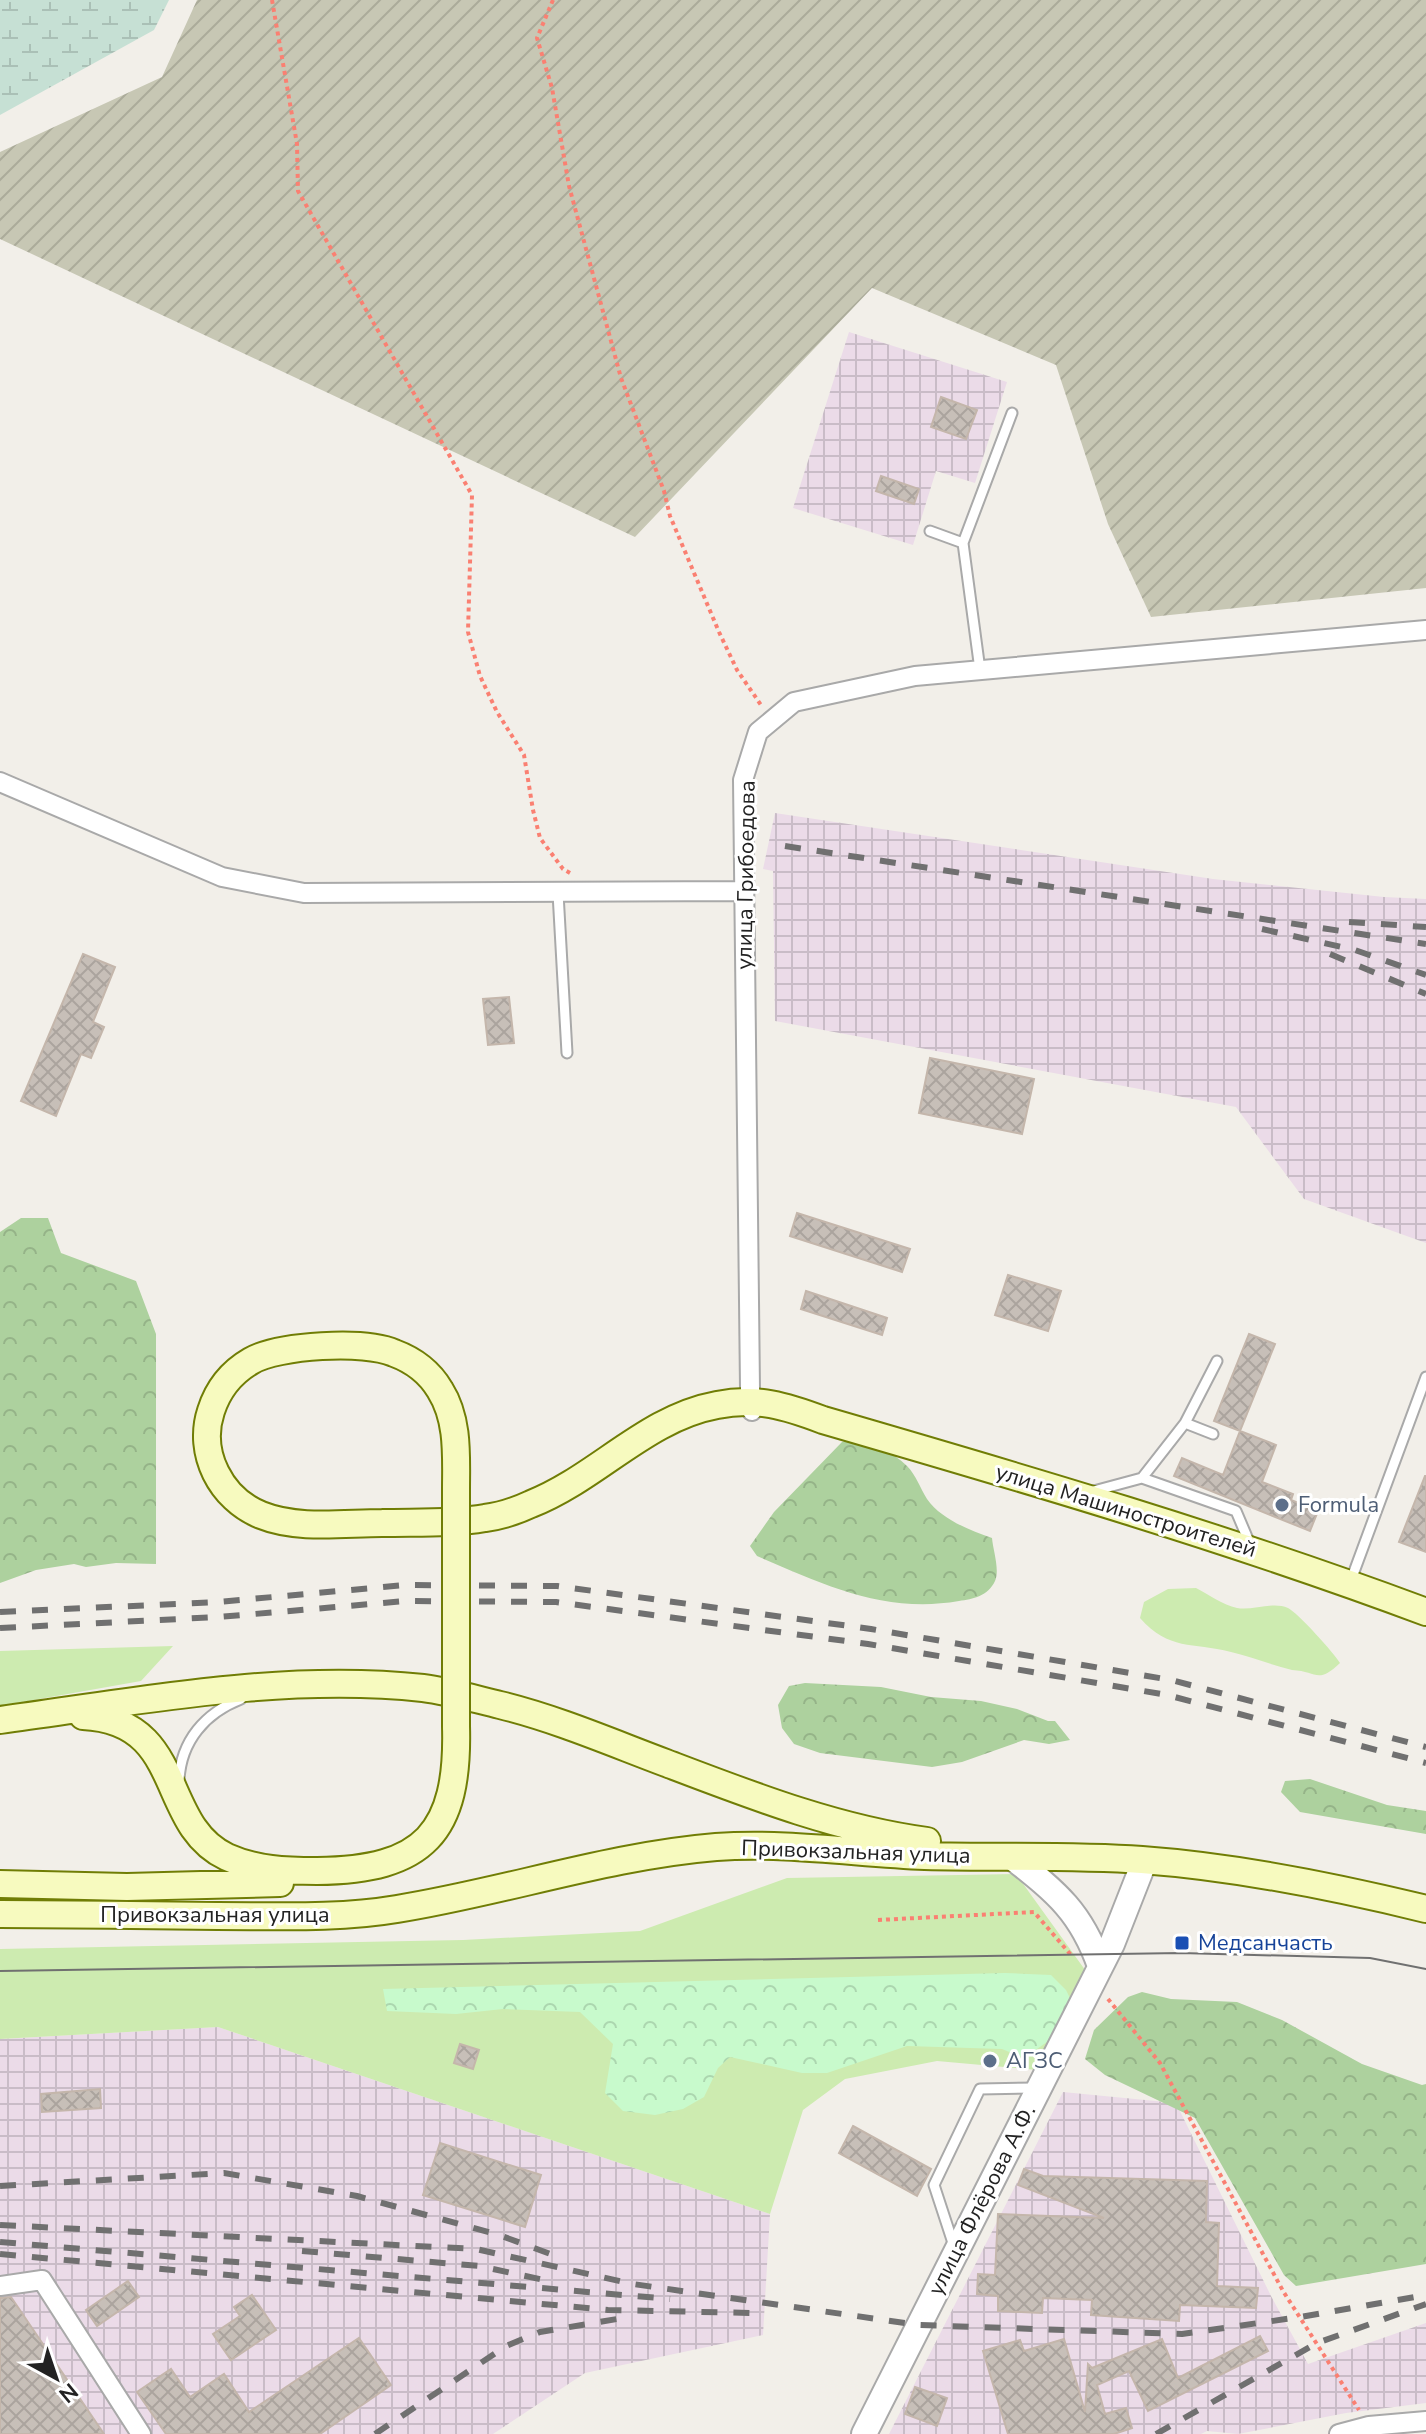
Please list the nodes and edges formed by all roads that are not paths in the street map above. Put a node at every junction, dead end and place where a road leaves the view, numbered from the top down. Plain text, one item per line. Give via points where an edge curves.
1 (1012, 413) dead end
2 (930, 531) dead end
3 (963, 543) junction
4 (1426, 630) edge
5 (980, 670) junction
6 (0, 782) edge
7 (743, 891) junction
8 (558, 893) junction
9 (567, 1053) dead end
10 (1217, 1361) dead end
11 (1426, 1377) edge
12 (752, 1408) junction
13 (1185, 1423) junction
14 (1213, 1434) dead end
15 (1142, 1478) junction
16 (1080, 1495) junction
17 (1253, 1551) junction
18 (1349, 1583) junction
19 (1426, 1612) edge
20 (270, 1687) junction
21 (31, 1716) junction
22 (0, 1720) edge
23 (462, 1726) junction
24 (178, 1797) junction
25 (1073, 1856) junction
26 (1013, 1858) junction
27 (1145, 1860) junction
28 (0, 1884) edge
29 (1426, 1909) edge
30 (0, 1914) edge
31 (1097, 1973) junction
32 (1039, 2087) junction
33 (956, 2252) junction
34 (0, 2286) edge
35 (1426, 2421) edge
36 (141, 2434) edge
37 (864, 2434) edge
38 (1339, 2434) edge

1 - 3 lane
2 - 3 lane
3 - 5 lane
4 - 5 street, улица Грибоедова
5 - 7 street, улица Грибоедова via 915,676 794,702 758,732 743,780
6 - 8 street via 222,877 304,893
7 - 8 street
7 - 12 street, улица Грибоедова
8 - 9 lane
10 - 13 lane
11 - 18 lane
12 - 16 main road, улица Машиностроителей via 823,1420
12 - 23 main road, улица Машиностроителей via 669,1434 567,1500 502,1527 437,1534 314,1536 258,1527 222,1503 203,1476 195,1425 217,1374 261,1343 281,1338 380,1336 433,1362 458,1397 466,1426 462,1490
13 - 14 lane
13 - 15 lane
15 - 16 lane
15 - 17 lane via 1236,1511
16 - 17 main road, улица Машиностроителей
17 - 18 main road, улица Машиностроителей
18 - 19 main road, улица Машиностроителей
20 - 21 main road
20 - 24 lane via 232,1702 195,1732 180,1765
20 - 25 main road via 369,1685 440,1692 577,1727 665,1763 869,1831
21 - 22 main road
21 - 24 main road via 88,1716 135,1732 154,1750
23 - 24 main road via 453,1787 440,1823 417,1849 375,1866 261,1869 208,1845 190,1825
23 - 28 main road via 467,1776 457,1816 434,1850 400,1871 341,1882
25 - 26 main road, Привокзальная улица
25 - 27 main road, Привокзальная улица
26 - 30 main road, Привокзальная улица via 817,1846 717,1847 610,1862 397,1910 352,1915
26 - 31 street via 1057,1892 1093,1944
27 - 29 main road, Привокзальная улица via 1240,1870
27 - 31 street, улица Флёрова А.Ф.
31 - 32 street, улица Флёрова А.Ф.
32 - 33 street, улица Флёрова А.Ф.
32 - 33 lane via 980,2089 934,2185
33 - 37 street, улица Флёрова А.Ф.
34 - 36 street via 42,2280
35 - 38 street

